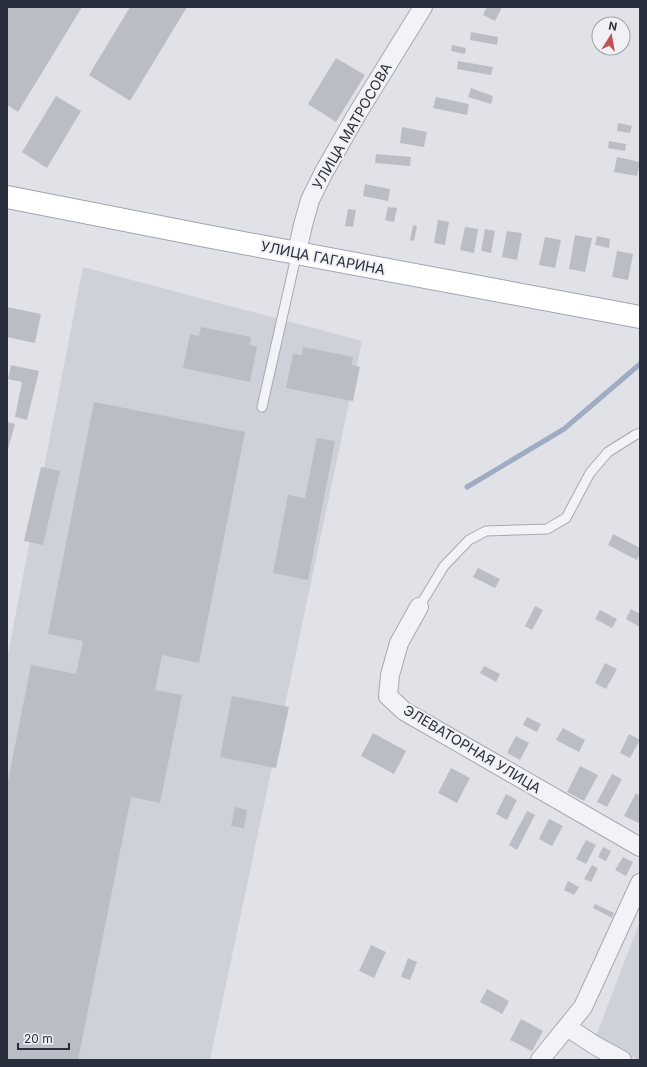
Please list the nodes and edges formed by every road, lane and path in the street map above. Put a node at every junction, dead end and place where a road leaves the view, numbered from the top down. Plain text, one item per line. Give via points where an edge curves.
1 (423, 7) edge
2 (7, 197) edge
3 (297, 252) junction
4 (640, 317) edge
5 (262, 407) dead end
6 (640, 433) edge
7 (420, 608) joint
8 (640, 847) edge
9 (640, 883) edge
10 (567, 1027) junction
11 (540, 1060) edge
12 (622, 1060) edge

1 - 3 street, УЛИЦА МАТРОСОВА via 324,172 310,200
2 - 3 main road, УЛИЦА ГАГАРИНА
3 - 4 main road, УЛИЦА ГАГАРИНА
3 - 5 lane
6 - 7 lane via 608,452 590,473 566,518 547,529 486,531 469,540 444,566
7 - 8 street, ЭЛЕВАТОРНАЯ УЛИЦА via 398,643 388,696 404,711
9 - 10 street via 583,1007
10 - 11 street
10 - 12 street

